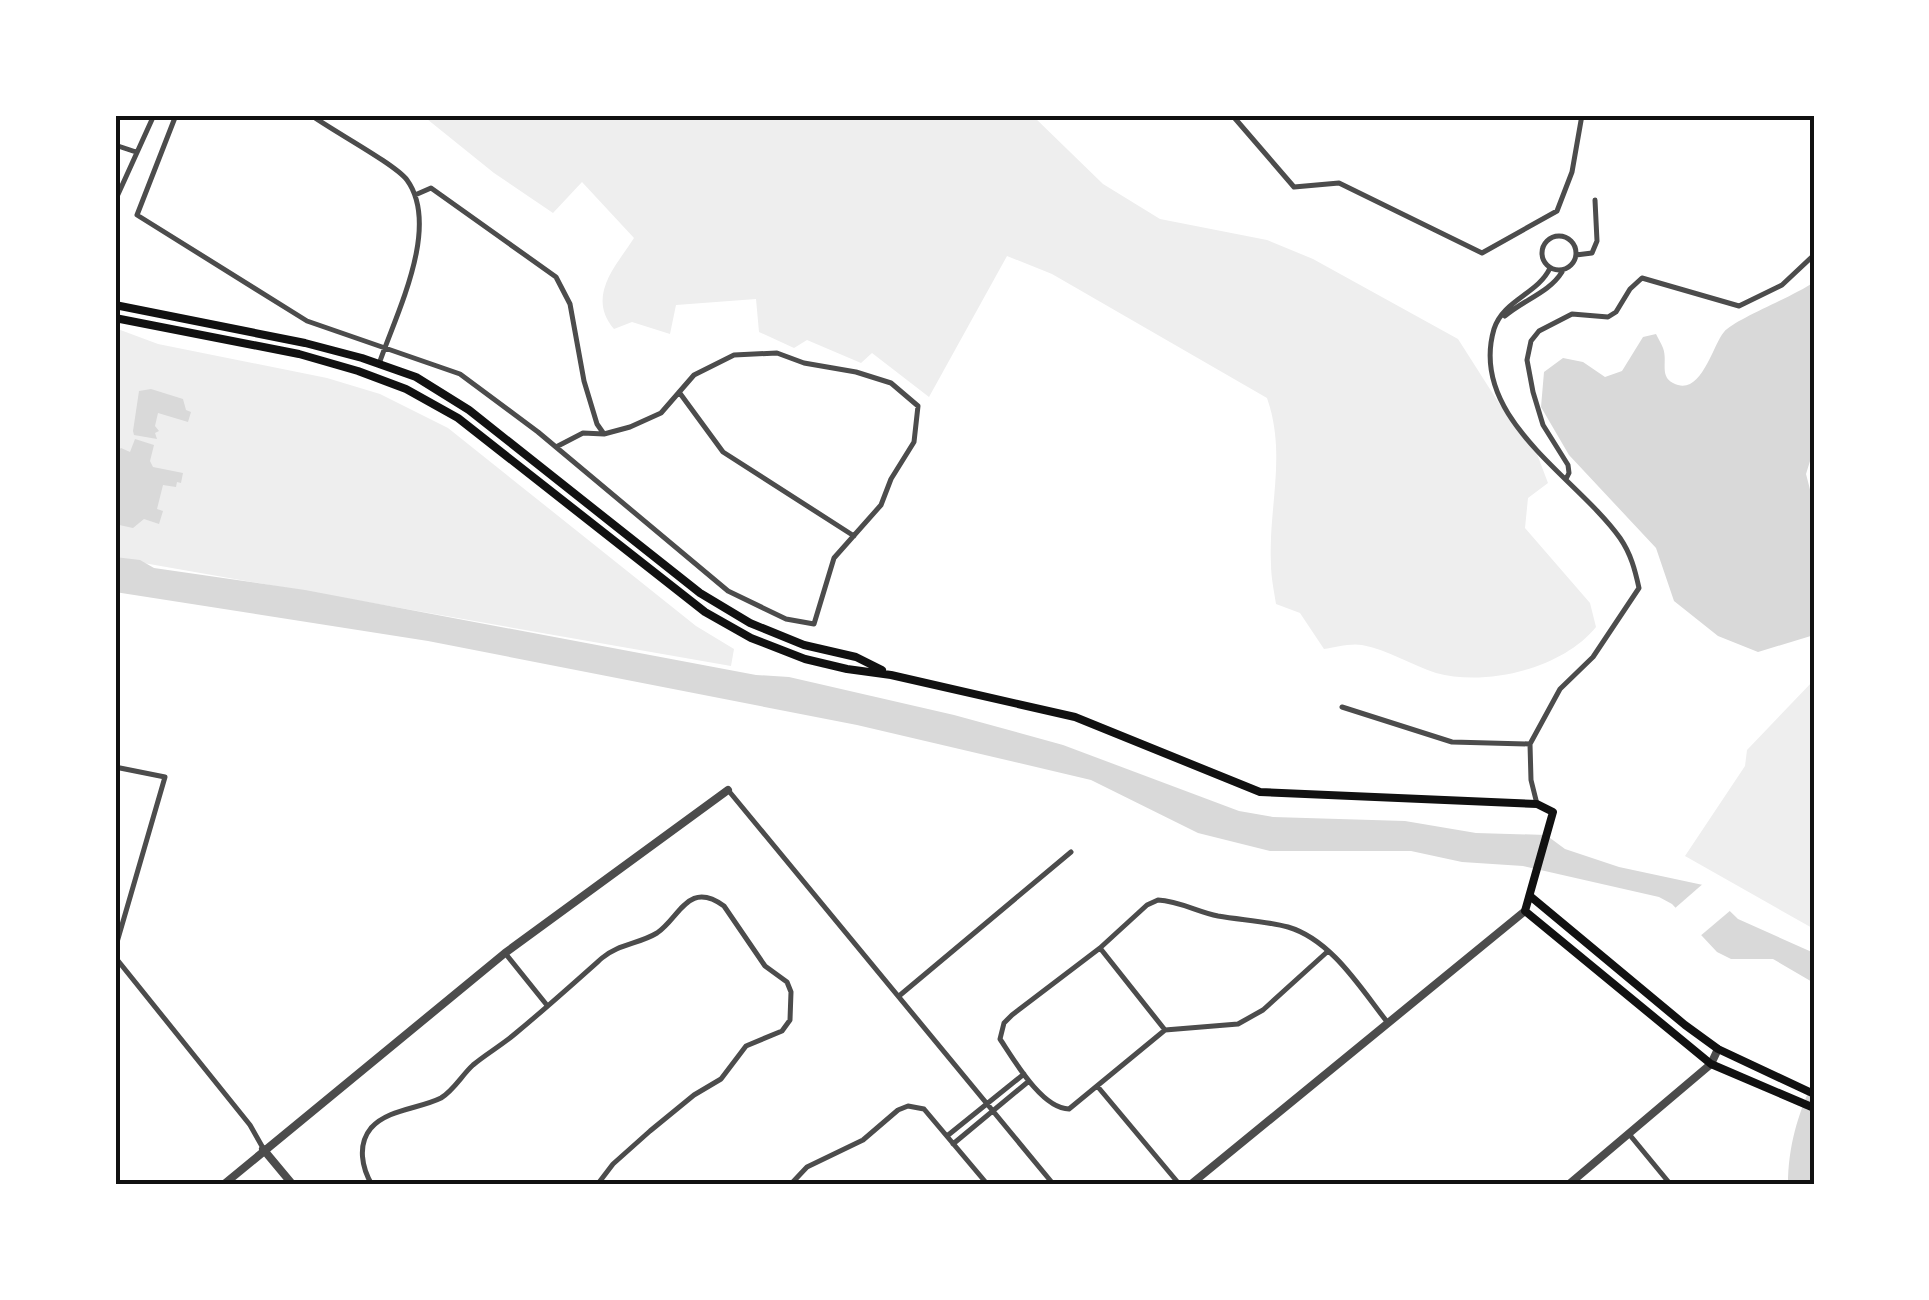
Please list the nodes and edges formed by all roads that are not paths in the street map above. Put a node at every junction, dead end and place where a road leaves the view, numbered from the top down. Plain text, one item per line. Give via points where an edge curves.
1 (154, 115) edge
2 (176, 115) edge
3 (311, 115) edge
4 (1232, 115) edge
5 (1582, 115) edge
6 (115, 145) edge
7 (136, 152) junction
8 (415, 195) junction
9 (115, 200) edge
10 (1594, 200) dead end
11 (1576, 256) junction
12 (1814, 256) edge
13 (1550, 268) junction
14 (1563, 270) junction
15 (115, 305) edge
16 (115, 318) edge
17 (1495, 325) junction
18 (385, 347) junction
19 (379, 364) junction
20 (678, 392) junction
21 (604, 434) junction
22 (556, 447) junction
23 (1566, 480) junction
24 (854, 536) junction
25 (891, 674) junction
26 (1342, 707) dead end
27 (1530, 744) junction
28 (115, 767) edge
29 (728, 790) joint
30 (1537, 804) junction
31 (1071, 852) dead end
32 (1530, 896) junction
33 (1525, 910) junction
34 (1100, 948) junction
35 (1328, 952) junction
36 (115, 953) edge
37 (505, 953) junction
38 (899, 996) junction
39 (546, 1004) junction
40 (1388, 1023) junction
41 (1165, 1030) junction
42 (1718, 1049) junction
43 (1711, 1064) junction
44 (1024, 1074) junction
45 (1029, 1080) junction
46 (1098, 1087) junction
47 (1814, 1094) edge
48 (987, 1104) junction
49 (1814, 1108) edge
50 (993, 1111) junction
51 (1629, 1134) junction
52 (947, 1136) junction
53 (953, 1144) junction
54 (264, 1149) junction
55 (223, 1185) edge
56 (293, 1185) edge
57 (372, 1185) edge
58 (597, 1185) edge
59 (790, 1185) edge
60 (988, 1185) edge
61 (1054, 1185) edge
62 (1180, 1185) edge
63 (1190, 1185) edge
64 (1568, 1185) edge
65 (1671, 1185) edge

1 - 7 street
2 - 18 street via 137,215 307,320
3 - 8 street via 405,177
4 - 5 street via 1294,188 1339,183 1482,252 1557,211
6 - 7 street
7 - 9 street
8 - 18 street via 418,248
8 - 21 street via 431,188 556,276 570,304 584,381
10 - 11 street via 1597,241 1592,253
11 - 13 street via 1571,240 1554,237 1542,250
11 - 14 street
12 - 23 street via 1782,285 1739,306 1642,278 1608,318 1572,314 1539,331 1527,360 1544,425 1568,465
13 - 14 street
13 - 17 street via 1540,286 1517,299
14 - 17 street
15 - 19 main road
16 - 25 main road via 299,354 406,389 458,418 705,612 806,659
17 - 23 street via 1495,391 1540,456
18 - 19 street
18 - 22 street via 460,374
19 - 25 main road via 470,410 700,593 804,645 856,657
20 - 21 street via 661,413
20 - 24 street via 723,452
20 - 24 street via 694,375 734,355 776,352 891,383 918,406 914,442 881,505
21 - 22 street via 583,433
22 - 24 street via 728,591 786,619 814,624 834,558
23 - 27 street via 1622,540 1639,588 1593,656 1560,690
25 - 30 main road via 1076,718 1260,792
26 - 27 street via 1452,742
27 - 30 street
28 - 36 street via 165,778
29 - 37 street
29 - 38 street
30 - 32 main road via 1553,812
31 - 38 street
32 - 33 main road
32 - 42 main road
33 - 40 street
33 - 43 main road
34 - 35 street via 1158,900 1287,927
34 - 41 street
34 - 44 street via 1004,1023 1000,1039
35 - 40 street
35 - 41 street via 1238,1024
36 - 54 street
37 - 39 street
37 - 54 street
38 - 48 street
39 - 57 street via 442,1097 372,1127 362,1157
39 - 58 street via 617,947 661,930 680,907 702,897 724,906 791,992 790,1020 782,1032 746,1046 721,1079 650,1131
40 - 63 street
41 - 46 street
42 - 43 street
42 - 47 main road
43 - 49 main road
43 - 51 street
44 - 45 street
44 - 48 street
45 - 46 street via 1062,1110
45 - 50 street
46 - 62 street
48 - 50 street
48 - 52 street
50 - 53 street
50 - 61 street
51 - 64 street
51 - 65 street
52 - 53 street
52 - 59 street via 924,1109 908,1106 863,1140 818,1159
53 - 60 street
54 - 55 street
54 - 56 street

